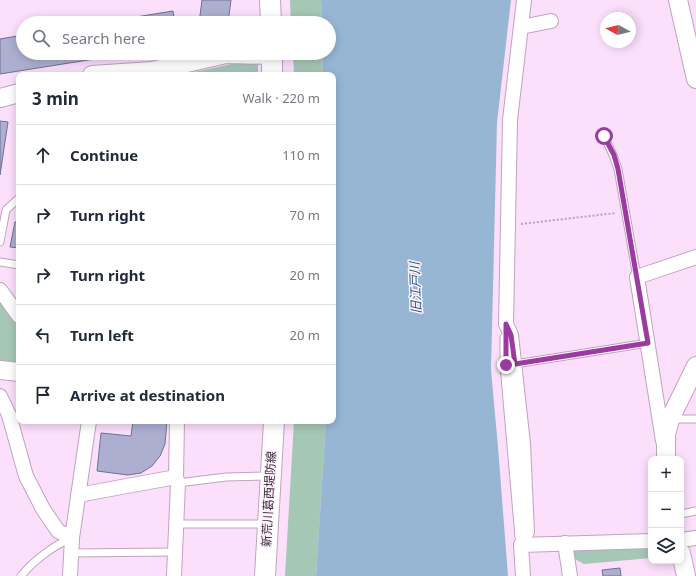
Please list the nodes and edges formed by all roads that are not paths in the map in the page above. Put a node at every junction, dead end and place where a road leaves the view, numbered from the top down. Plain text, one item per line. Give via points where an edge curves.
1 (270, 0) edge
2 (524, 0) edge
3 (678, 0) edge
4 (271, 16) edge
5 (551, 21) dead end
6 (521, 27) junction
7 (200, 60) edge
8 (272, 60) edge
9 (137, 72) edge
10 (272, 72) edge
11 (696, 79) edge
12 (16, 94) edge
13 (0, 98) edge
14 (604, 136) dead end
15 (16, 201) edge
16 (0, 242) edge
17 (696, 257) edge
18 (0, 262) edge
19 (16, 265) edge
20 (637, 277) junction
21 (0, 290) edge
22 (16, 312) edge
23 (506, 324) junction
24 (648, 343) junction
25 (515, 364) junction
26 (0, 370) edge
27 (16, 372) edge
28 (694, 372) edge
29 (1, 400) edge
30 (670, 419) junction
31 (696, 419) edge
32 (89, 424) edge
33 (177, 424) edge
34 (274, 424) edge
35 (666, 456) edge
36 (666, 456) edge
37 (270, 476) junction
38 (177, 480) junction
39 (78, 494) junction
40 (696, 511) edge
41 (684, 513) edge
42 (176, 524) junction
43 (259, 524) dead end
44 (72, 538) junction
45 (696, 538) edge
46 (684, 540) edge
47 (648, 541) edge
48 (565, 543) junction
49 (521, 545) junction
50 (176, 552) junction
51 (70, 553) junction
52 (683, 564) edge
53 (21, 576) edge
54 (70, 576) edge
55 (174, 576) edge
56 (264, 576) edge
57 (523, 576) edge
58 (570, 576) edge
59 (686, 576) edge

1 - 4 main road
2 - 6 street
3 - 11 street
5 - 6 street
6 - 23 street via 510,120
7 - 9 street
8 - 10 main road
12 - 13 street
14 - 20 lane via 618,169
15 - 16 lane via 6,210
17 - 20 street
18 - 19 lane
20 - 24 street
21 - 22 street
23 - 25 street via 511,335
23 - 49 street via 506,365
24 - 25 lane
24 - 35 street
25 - 49 street via 527,532
26 - 27 street
28 - 30 street
29 - 44 street via 10,415 26,476 58,531
30 - 31 lane
30 - 36 street via 666,435
32 - 39 street
33 - 38 street
34 - 37 main road, 新荒川葛西堤防線
37 - 38 lane
37 - 56 main road, 新荒川葛西堤防線
38 - 39 street
38 - 42 street
39 - 44 street
40 - 41 lane
42 - 43 lane
42 - 50 street
44 - 51 street
44 - 53 lane via 59,543
45 - 46 street
47 - 48 street
48 - 49 street
48 - 58 street
49 - 57 street
50 - 51 lane
50 - 55 street
51 - 54 street
52 - 59 street

